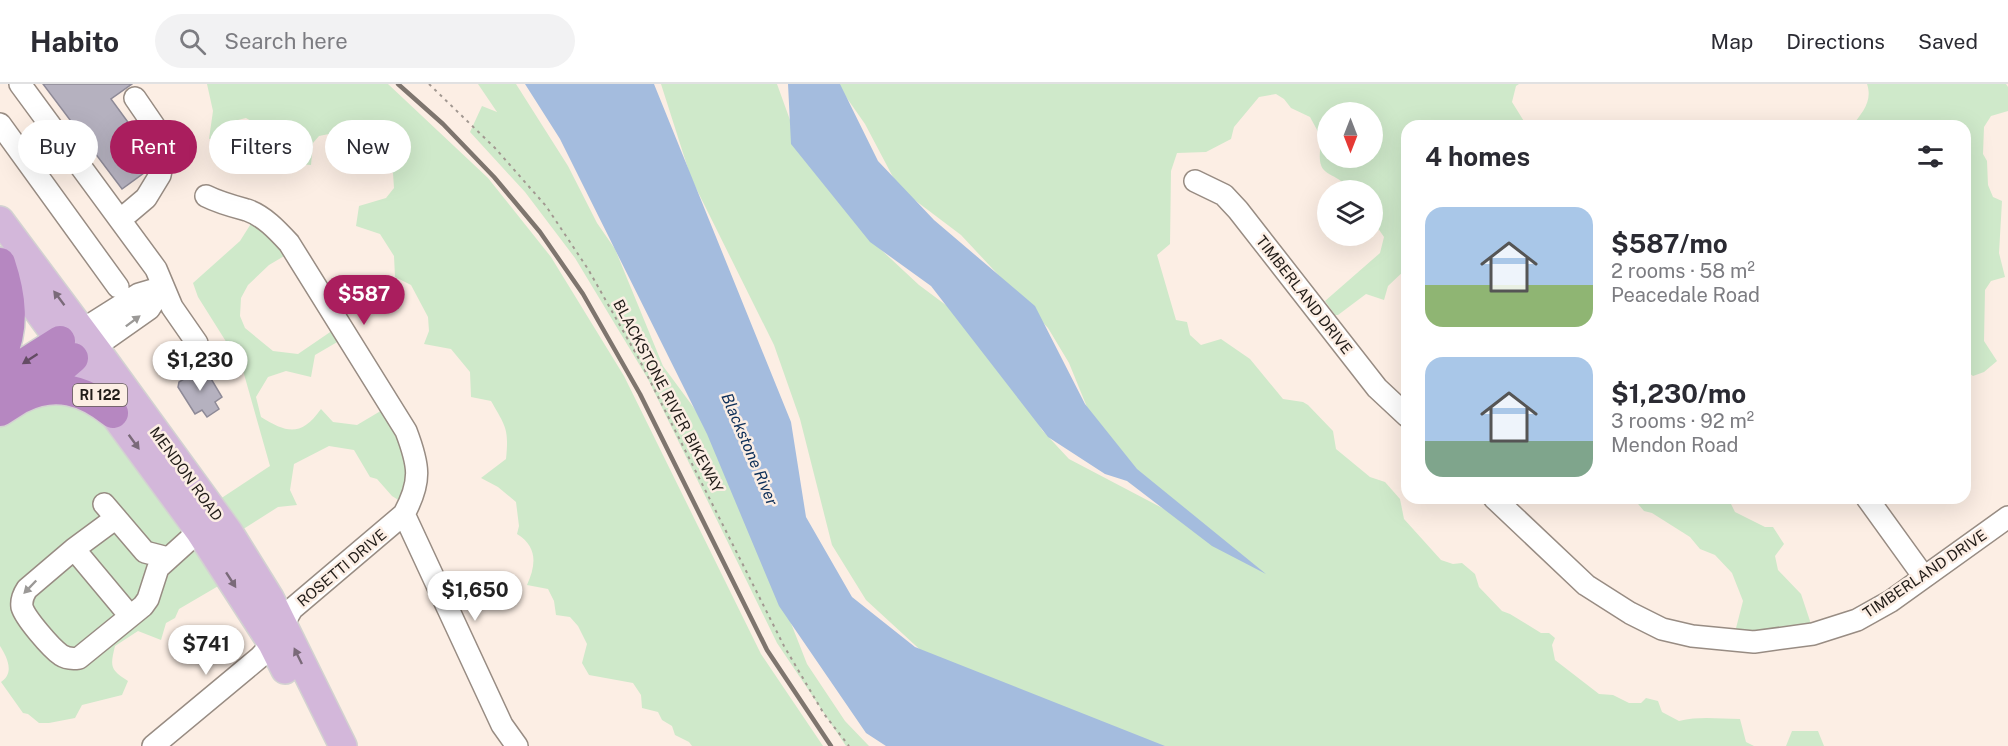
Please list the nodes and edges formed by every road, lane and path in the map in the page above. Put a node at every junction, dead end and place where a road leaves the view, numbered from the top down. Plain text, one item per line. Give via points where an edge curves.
1 (20, 84) edge
2 (429, 84) edge
3 (135, 98) dead end
4 (0, 124) edge
5 (1195, 181) dead end
6 (206, 196) dead end
7 (0, 220) edge
8 (120, 220) junction
9 (0, 262) edge
10 (118, 287) dead end
11 (163, 287) junction
12 (197, 343) dead end
13 (78, 344) junction
14 (0, 359) edge
15 (7, 396) edge
16 (1401, 410) edge
17 (113, 413) junction
18 (1500, 504) edge
19 (1871, 504) edge
20 (404, 514) junction
21 (2008, 517) edge
22 (208, 523) junction
23 (74, 549) junction
24 (168, 558) junction
25 (1924, 577) junction
26 (130, 616) junction
27 (277, 634) junction
28 (153, 746) edge
29 (324, 746) edge
30 (343, 746) edge
31 (517, 746) edge
32 (849, 746) edge

1 - 8 street
2 - 32 path, BLACKSTONE RIVER BIKEWAY via 495,148 546,206 588,269 639,359 784,646 824,714
3 - 8 street via 161,136 163,161 160,175 146,198
4 - 10 street
5 - 16 street, TIMBERLAND DRIVE via 1224,195 1238,210 1377,388
6 - 20 street via 225,206 249,211 280,232 364,361 412,448 417,483
13 -> 7 main road, MENDON ROAD / RI 122
8 - 11 street via 156,269
9 - 13 main road, MENDON ROAD / RI 122
9 - 14 highway via 11,312 9,334
11 - 12 street
11 - 13 street via 139,294
13 - 15 highway via 52,377
13 - 17 main road, MENDON ROAD / RI 122
13 - 22 main road, MENDON ROAD / RI 122
15 - 17 highway via 69,389 91,397
17 -> 22 main road, MENDON ROAD / RI 122
18 - 25 street, TIMBERLAND DRIVE via 1586,585 1662,629 1692,636 1754,642 1813,634 1857,620
19 - 25 street
20 - 27 street, ROSETTI DRIVE via 292,609
20 - 31 street via 502,725
21 - 25 street, TIMBERLAND DRIVE
22 - 24 street
22 - 27 main road, MENDON ROAD / RI 122 via 257,576
23 - 24 street via 110,511 145,552
23 - 26 street
23 -> 26 street via 27,589 22,597 27,616 69,659 79,658
24 - 26 street via 158,568 148,599
27 - 28 street, ROSETTI DRIVE via 260,657
27 - 29 main road, MENDON ROAD / RI 122
30 -> 27 main road, MENDON ROAD / RI 122

